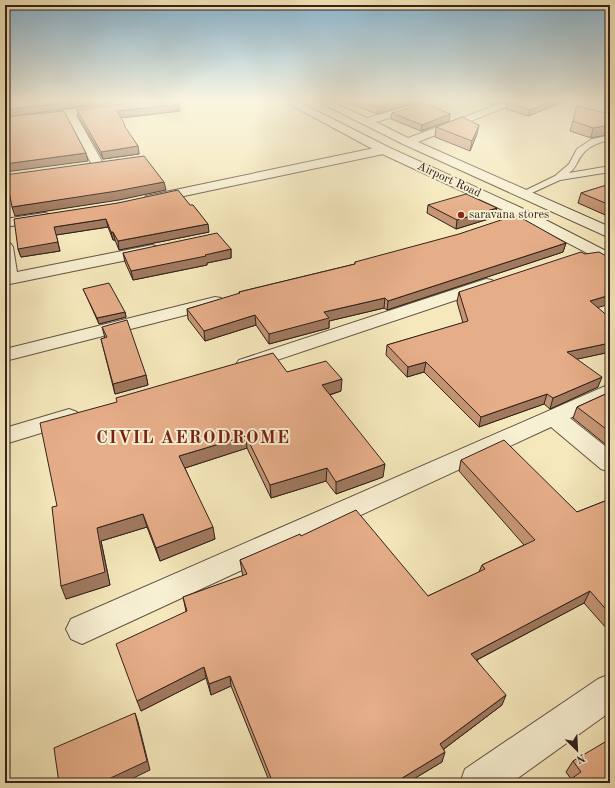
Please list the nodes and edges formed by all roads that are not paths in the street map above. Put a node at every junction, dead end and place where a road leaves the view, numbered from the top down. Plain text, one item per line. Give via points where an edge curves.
1 (82, 137) edge
2 (358, 137) edge
3 (378, 137) edge
4 (396, 137) edge
5 (421, 137) edge
6 (608, 137) edge
7 (407, 142) junction
8 (384, 150) junction
9 (112, 164) edge
10 (98, 166) junction
11 (83, 168) edge
12 (610, 169) edge
13 (558, 178) junction
14 (523, 194) junction
15 (135, 202) edge
16 (523, 214) junction
17 (58, 215) edge
18 (503, 221) edge
19 (5, 223) edge
20 (610, 232) edge
21 (610, 243) edge
22 (5, 247) edge
23 (167, 247) edge
24 (590, 250) junction
25 (568, 257) edge
26 (610, 260) edge
27 (8, 279) edge
28 (501, 280) edge
29 (229, 298) edge
30 (5, 355) edge
31 (225, 370) edge
32 (610, 392) edge
33 (88, 411) edge
34 (553, 417) junction
35 (5, 436) edge
36 (610, 463) edge
37 (82, 629) dead end
38 (610, 691) edge
39 (479, 783) edge

1 - 10 street
2 - 8 street, Airport Road
3 - 21 street, Airport Road
4 - 7 street
5 - 7 street
6 - 13 lane via 595,141 580,151 573,165
7 - 14 street
8 - 15 street
8 - 16 street, Airport Road
9 - 10 street
10 - 11 street
12 - 13 lane
13 - 14 lane
14 - 20 street
16 - 18 street
16 - 24 street, Airport Road
17 - 19 street
22 - 27 street
23 - 27 street
24 - 25 street
24 - 26 street, Airport Road
28 - 31 street
29 - 30 street
32 - 34 street
33 - 35 street
34 - 36 street
34 - 37 street
38 - 39 street

